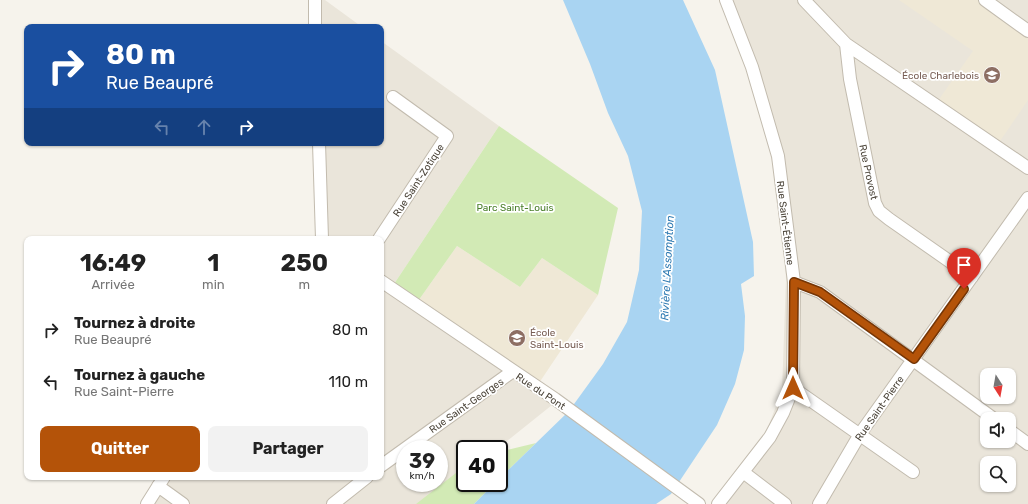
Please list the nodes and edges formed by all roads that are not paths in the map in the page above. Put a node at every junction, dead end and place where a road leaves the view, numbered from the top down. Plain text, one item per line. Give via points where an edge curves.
1 (314, 0) edge
2 (726, 0) edge
3 (804, 0) edge
4 (985, 0) edge
5 (315, 24) edge
6 (1028, 31) edge
7 (846, 44) junction
8 (393, 97) dead end
9 (319, 146) edge
10 (1028, 168) edge
11 (1028, 198) edge
12 (322, 236) edge
13 (381, 236) edge
14 (972, 277) junction
15 (794, 282) junction
16 (384, 283) edge
17 (914, 359) junction
18 (513, 371) junction
19 (793, 388) junction
20 (985, 412) edge
21 (860, 434) junction
22 (1016, 435) edge
23 (1028, 444) edge
24 (384, 453) edge
25 (391, 458) junction
26 (384, 464) edge
27 (743, 472) junction
28 (913, 472) dead end
29 (363, 480) edge
30 (161, 482) edge
31 (697, 503) edge
32 (147, 504) edge
33 (183, 504) edge
34 (333, 504) edge
35 (718, 504) edge
36 (786, 504) edge
37 (819, 504) edge

1 - 5 street
2 - 15 street, Rue Saint-Étienne via 752,67 778,156
3 - 7 street
4 - 6 street
7 - 10 street
7 - 14 street, Rue Provost via 850,79 875,203 879,211
8 - 13 street, Rue Saint-Zotique via 447,136
9 - 12 street
11 - 14 street, Rue Saint-Pierre
14 - 17 street, Rue Saint-Pierre
15 - 17 street via 820,292
15 - 19 street, Rue Saint-Étienne
16 - 18 street, Rue du Pont
17 - 20 street
17 - 21 street, Rue Saint-Pierre
18 - 25 street, Rue Saint-Georges
18 - 31 street, Rue du Pont
19 - 21 street
19 - 27 street, Rue Saint-Étienne via 770,437
21 - 28 street
21 - 37 street, Rue Saint-Pierre
22 - 23 street
24 - 25 street
25 - 26 street, Rue Saint-Georges
27 - 35 street, Rue Saint-Étienne
27 - 36 street
29 - 34 street
30 - 32 street
30 - 33 street

